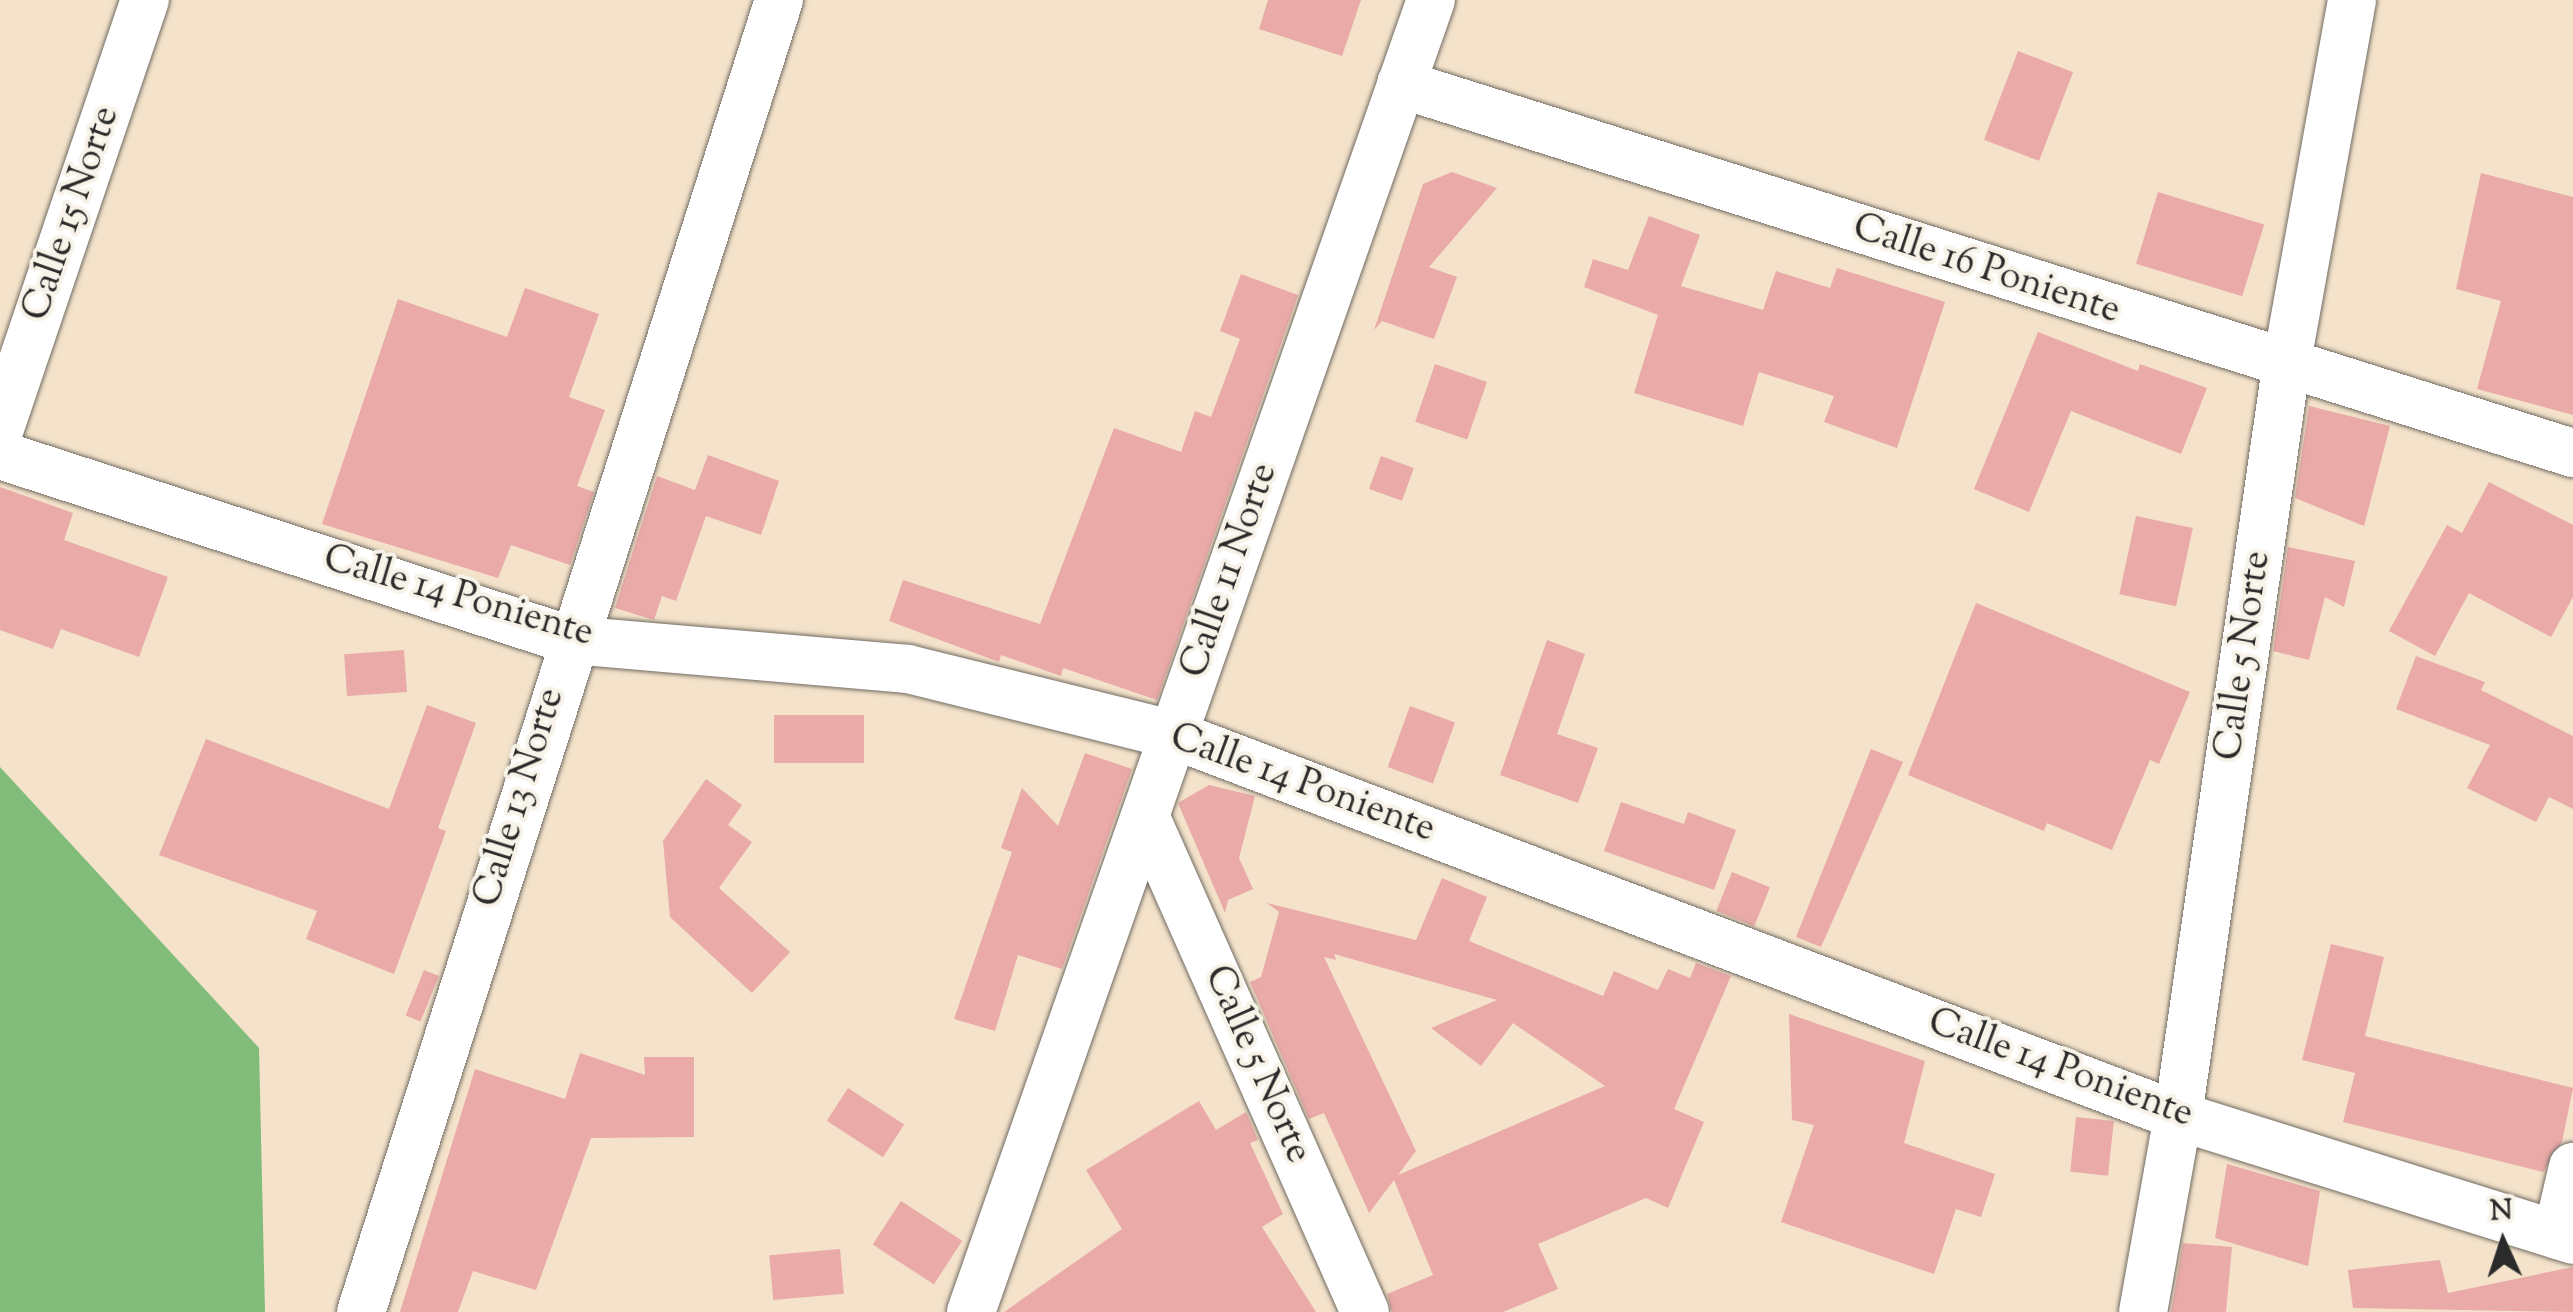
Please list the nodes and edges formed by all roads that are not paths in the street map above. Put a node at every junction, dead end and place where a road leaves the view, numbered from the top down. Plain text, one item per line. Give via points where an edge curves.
1 (145, 0) edge
2 (779, 0) edge
3 (1431, 0) edge
4 (2352, 0) edge
5 (1401, 84) junction
6 (2286, 366) junction
7 (0, 428) edge
8 (2573, 453) edge
9 (0, 455) edge
10 (570, 640) junction
11 (1174, 735) junction
12 (1146, 818) junction
13 (2178, 1116) junction
14 (2573, 1167) edge
15 (2565, 1237) edge
16 (361, 1312) edge
17 (971, 1312) edge
18 (1366, 1312) edge
19 (2143, 1312) edge

1 - 7 street, Calle 15 Norte
2 - 10 street, Calle 13 Norte
3 - 5 street, Calle 11 Norte
4 - 6 street, Calle 5 Norte
5 - 6 street, Calle 16 Poniente
5 - 11 street, Calle 11 Norte
6 - 8 street, Calle 16 Poniente
6 - 13 street, Calle 5 Norte
9 - 10 street, Calle 14 Poniente
10 - 11 street, Calle 14 Poniente via 908,669
10 - 16 street, Calle 13 Norte
11 - 12 street, Calle 11 Norte
11 - 13 street, Calle 14 Poniente
12 - 17 street, Calle 11 Norte
12 - 18 street, Calle 5 Norte
13 - 15 street, Calle 14 Poniente
13 - 19 street, Calle 5 Norte
14 - 15 street

